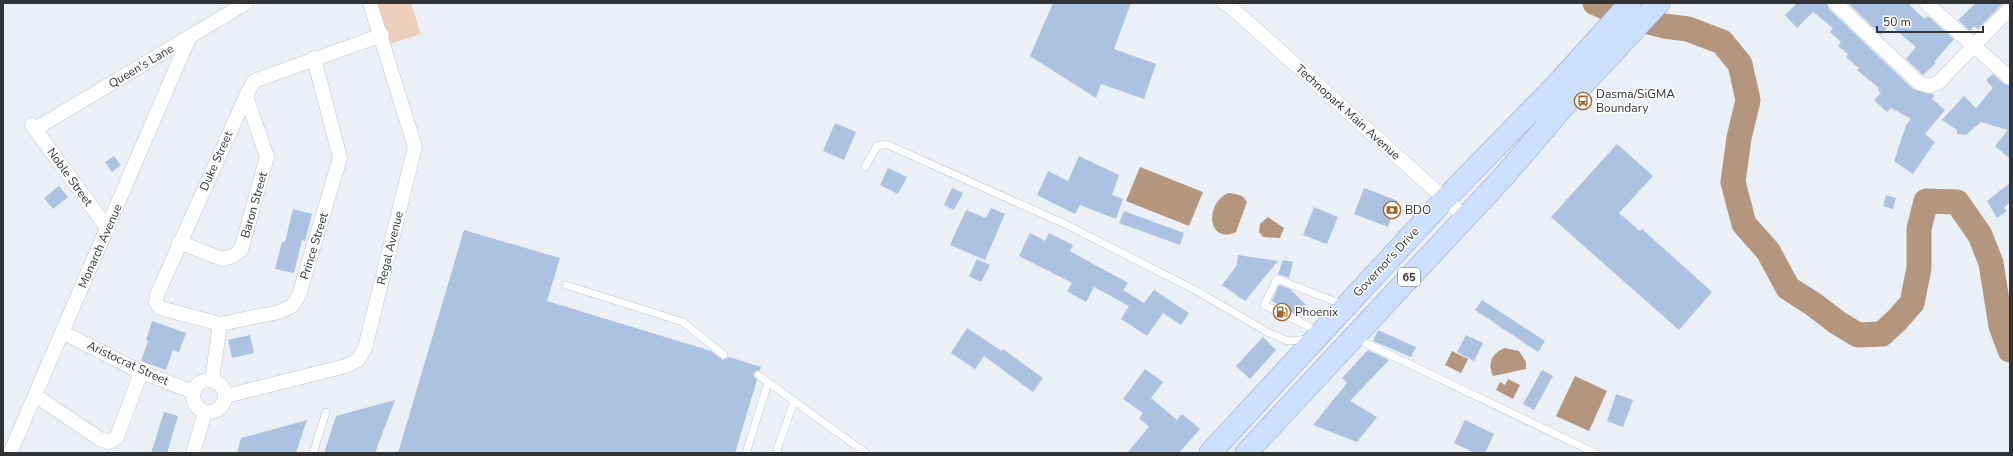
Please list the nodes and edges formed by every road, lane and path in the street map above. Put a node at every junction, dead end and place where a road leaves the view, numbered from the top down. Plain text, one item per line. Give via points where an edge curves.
1 (246, 3) edge
2 (370, 3) edge
3 (1630, 3) edge
4 (1659, 3) edge
5 (1835, 3) edge
6 (1926, 3) edge
7 (1228, 4) edge
8 (2010, 8) edge
9 (382, 36) junction
10 (189, 38) junction
11 (1974, 46) junction
12 (314, 58) junction
13 (2010, 78) edge
14 (1568, 86) junction
15 (246, 96) junction
16 (34, 127) joint
17 (865, 167) dead end
18 (1445, 199) junction
19 (1465, 217) junction
20 (108, 229) junction
21 (179, 242) junction
22 (566, 285) dead end
23 (1346, 306) junction
24 (220, 324) junction
25 (62, 332) junction
26 (1319, 335) junction
27 (1354, 337) junction
28 (724, 355) dead end
29 (141, 372) junction
30 (758, 375) dead end
31 (212, 380) junction
32 (768, 383) junction
33 (194, 392) junction
34 (36, 396) junction
35 (226, 396) junction
36 (794, 401) junction
37 (205, 412) junction
38 (326, 412) dead end
39 (10, 453) edge
40 (193, 453) edge
41 (313, 453) edge
42 (746, 453) edge
43 (777, 453) edge
44 (866, 453) edge
45 (1210, 453) edge
46 (1246, 453) edge
47 (1595, 453) edge

1 - 10 street, Queen's Lane
2 - 9 street, Regal Avenue
3 - 14 highway, Governor's Drive / 65
4 - 14 highway, Governor's Drive / 65
5 - 11 street via 1919,83 1929,86 1939,82
6 - 11 street
7 - 18 street, Technopark Main Avenue
8 - 11 street
9 - 12 street, Duke Street
9 - 35 street, Regal Avenue via 415,147 365,348 358,360 346,366
10 - 16 street, Queen's Lane
10 - 20 street, Monarch Avenue
11 - 13 street
12 - 15 street, Duke Street via 254,81
12 - 24 street, Prince Street via 340,158 299,295 292,306 279,312
14 - 18 highway, Governor's Drive / 65
14 - 19 highway, Governor's Drive / 65 via 1526,152
15 - 21 street, Duke Street
15 - 21 street, Baron Street via 267,157 241,250 222,259
16 - 20 street, Noble Street
17 - 26 lane via 877,146 886,144 1065,224 1197,291 1269,333 1288,341
18 - 19 street, Technopark Main Avenue
18 - 23 highway, Governor's Drive / 65
19 - 27 highway, Governor's Drive / 65
20 - 25 street, Monarch Avenue
21 - 24 street, Duke Street via 156,295 156,302 160,308
22 - 28 lane via 683,322
23 - 26 highway, Governor's Drive / 65
23 - 26 lane via 1277,279 1264,305
24 - 31 street
25 - 29 street, Aristocrat Street
25 - 34 street, Monarch Avenue
26 - 45 highway, Governor's Drive / 65
27 - 46 highway, Governor's Drive / 65
27 - 47 lane
29 - 33 street, Aristocrat Street
29 - 34 street via 117,438 109,442 100,439
30 - 32 lane
31 - 33 street via 203,382
31 - 35 street via 222,386
32 - 36 lane
32 - 42 lane
33 - 37 street via 194,402
34 - 39 street, Monarch Avenue
35 - 37 street via 216,411
36 - 43 lane
36 - 44 lane
37 - 40 street
38 - 41 lane

